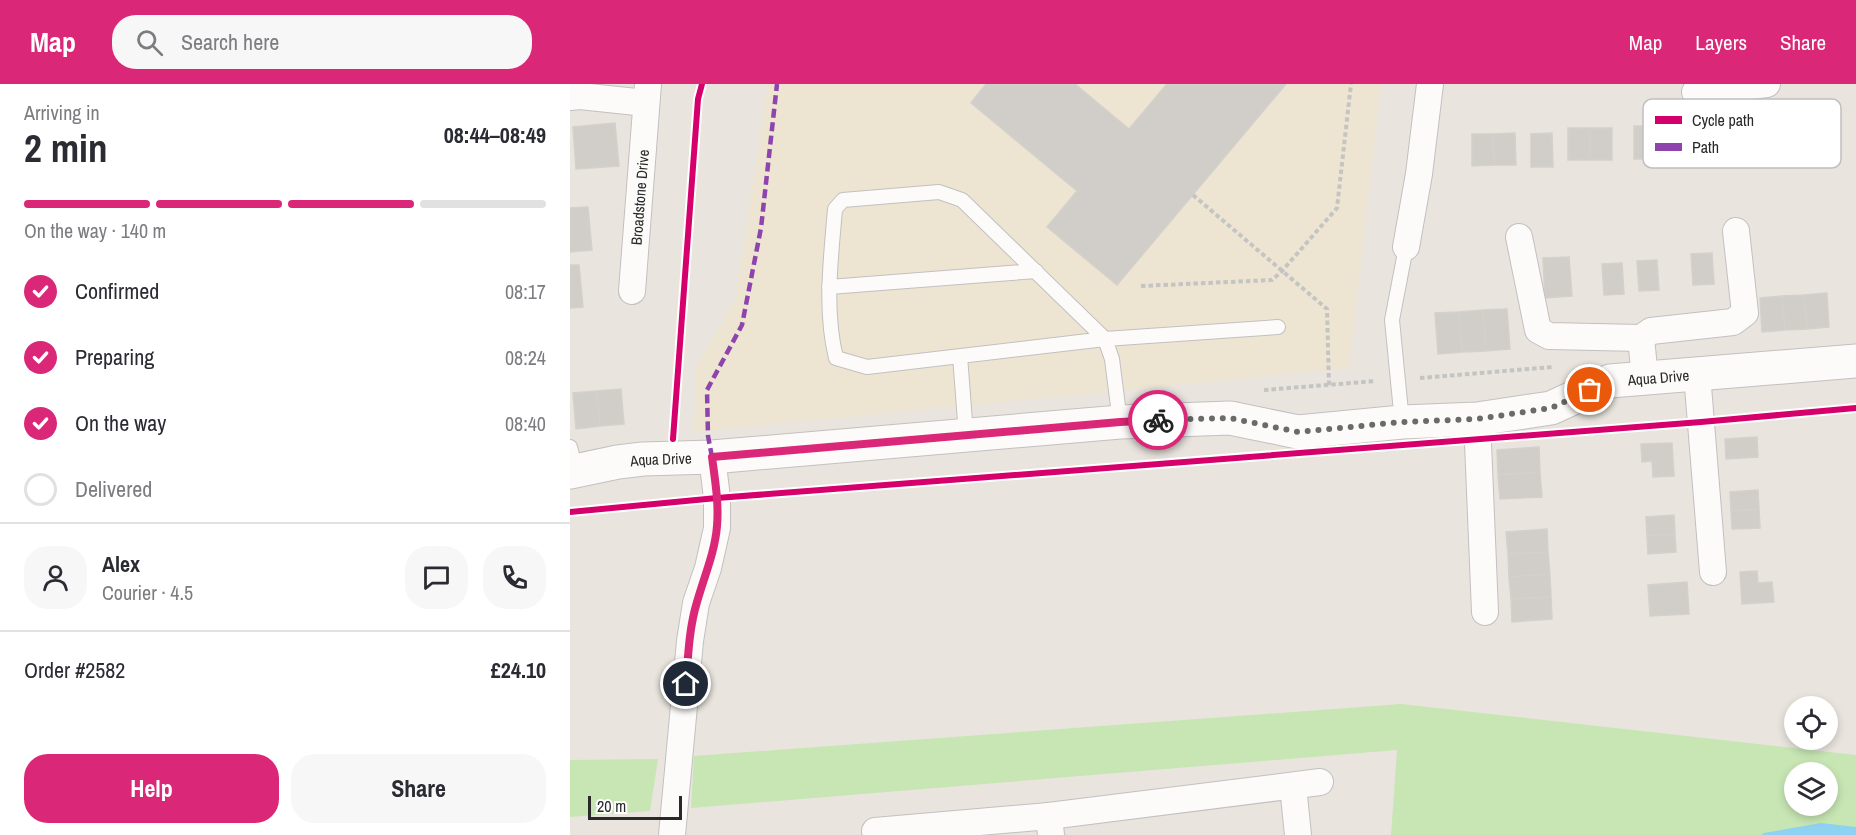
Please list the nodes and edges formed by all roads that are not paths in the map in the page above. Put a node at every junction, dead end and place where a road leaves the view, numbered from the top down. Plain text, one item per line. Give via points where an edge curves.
1 (1430, 84) edge
2 (1767, 84) edge
3 (1734, 86) edge
4 (1695, 92) dead end
5 (647, 93) edge
6 (570, 98) edge
7 (1736, 231) dead end
8 (1519, 237) dead end
9 (1406, 247) joint
10 (1036, 271) junction
11 (829, 287) junction
12 (632, 291) dead end
13 (1278, 327) dead end
14 (1641, 338) junction
15 (1105, 339) junction
16 (960, 356) junction
17 (1856, 361) edge
18 (1697, 374) junction
19 (1645, 378) junction
20 (1477, 419) junction
21 (1120, 422) junction
22 (1402, 422) junction
23 (966, 435) junction
24 (712, 457) junction
25 (572, 463) edge
26 (1713, 572) dead end
27 (1485, 612) dead end
28 (1320, 783) dead end
29 (1293, 786) junction
30 (1050, 825) edge
31 (875, 831) dead end
32 (672, 835) edge
33 (1298, 835) edge

1 - 9 street
2 - 3 street
3 - 4 street
5 - 6 street, Broadstone Drive
5 - 12 street, Broadstone Drive
7 - 14 street via 1745,313 1733,322 1651,331
8 - 14 street via 1538,330 1549,336
9 - 22 lane via 1392,320
10 - 11 lane
10 - 11 lane via 962,200 939,192 843,200 835,209
10 - 15 lane
11 - 16 lane via 831,340 836,358 867,367
13 - 15 lane
14 - 19 street
15 - 16 lane
15 - 21 lane via 1112,359
16 - 23 lane
17 - 18 street, Aqua Drive
18 - 19 street, Aqua Drive
18 - 26 street
19 - 20 street, Aqua Drive via 1610,381 1551,408
20 - 22 street, Aqua Drive
20 - 27 street
21 - 22 street, Aqua Drive via 1230,418 1298,432
21 - 23 street, Aqua Drive
23 - 24 street, Aqua Drive
24 - 25 street, Aqua Drive
24 - 32 street via 717,528 690,641
28 - 29 street
29 - 30 street
29 - 33 street
30 - 31 street

